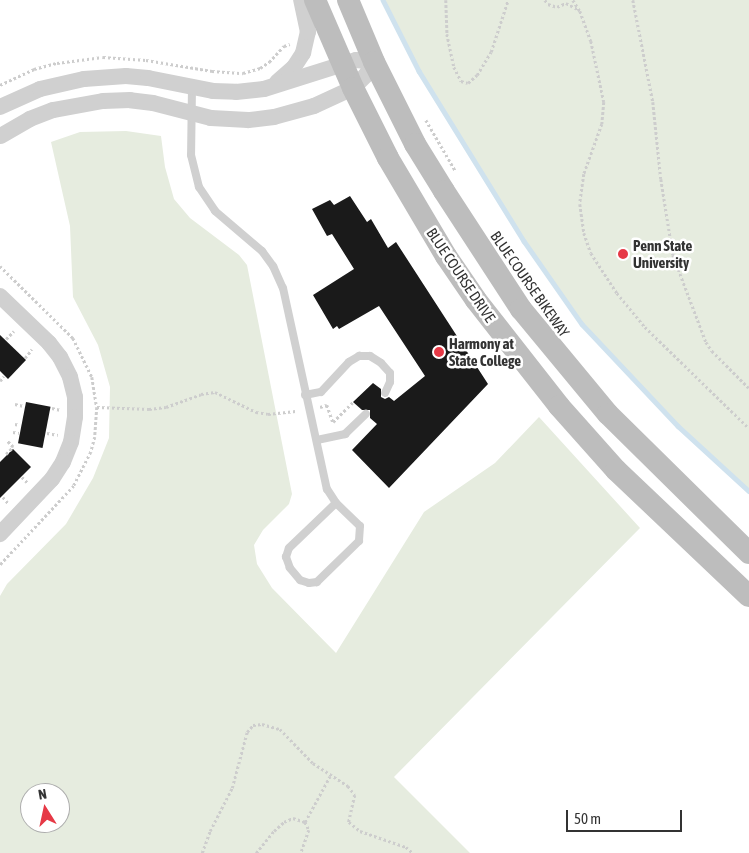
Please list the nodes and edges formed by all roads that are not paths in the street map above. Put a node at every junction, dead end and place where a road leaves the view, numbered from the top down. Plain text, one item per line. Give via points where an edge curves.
1 (301, 0) edge
2 (315, 0) edge
3 (348, 0) edge
4 (374, 62) junction
5 (342, 64) junction
6 (192, 87) junction
7 (353, 88) junction
8 (264, 90) junction
9 (0, 107) edge
10 (192, 112) junction
11 (0, 136) edge
12 (0, 296) edge
13 (385, 393) dead end
14 (305, 396) junction
15 (366, 414) dead end
16 (317, 440) junction
17 (336, 503) junction
18 (0, 534) edge
19 (749, 553) edge
20 (749, 596) edge

1 - 8 street via 308,32 303,53 281,80
2 - 5 main road, BLUE COURSE DRIVE
3 - 4 main road, BLUE COURSE DRIVE
4 - 5 street via 356,60
4 - 7 street via 366,76
4 - 19 main road, BLUE COURSE DRIVE via 415,144 521,309 608,414
5 - 7 main road, BLUE COURSE DRIVE
5 - 8 street
6 - 8 street via 236,92
6 - 9 street via 140,77 84,79 40,89
6 - 10 lane
7 - 10 street via 314,106 274,118 233,120
7 - 20 main road, BLUE COURSE DRIVE via 388,158 446,256 523,361 616,470
10 - 11 street via 130,100 77,104 30,119
10 - 14 lane via 191,155 199,188 215,211 262,251 273,266 283,288
12 - 18 street via 60,357 70,376 76,417 71,442 52,479
13 - 14 lane via 390,373 370,356 359,356 349,362 322,392
14 - 16 lane
15 - 16 lane via 345,434
16 - 17 lane via 327,489
17 - 17 lane via 289,548 286,557 300,580 317,582 359,541 360,526

